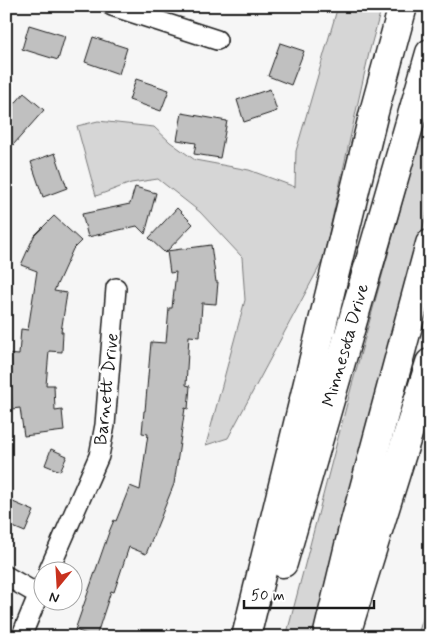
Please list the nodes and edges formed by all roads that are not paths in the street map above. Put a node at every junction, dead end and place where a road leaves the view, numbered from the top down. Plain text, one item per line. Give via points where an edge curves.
1 (112, 6) edge
2 (403, 6) edge
3 (217, 40) dead end
4 (430, 53) edge
5 (430, 244) edge
6 (116, 288) dead end
7 (430, 363) edge
8 (53, 560) edge
9 (6, 576) edge
10 (32, 587) edge
11 (32, 610) edge
12 (21, 637) edge
13 (246, 637) edge
14 (261, 637) edge
15 (326, 637) edge
16 (345, 637) edge

1 - 3 street
2 - 13 highway via 374,112
4 - 14 highway, Minnesota Drive
5 - 15 highway
6 - 8 street, Barnett Drive via 105,425 99,456
7 - 16 highway
9 - 10 street
11 - 12 street

